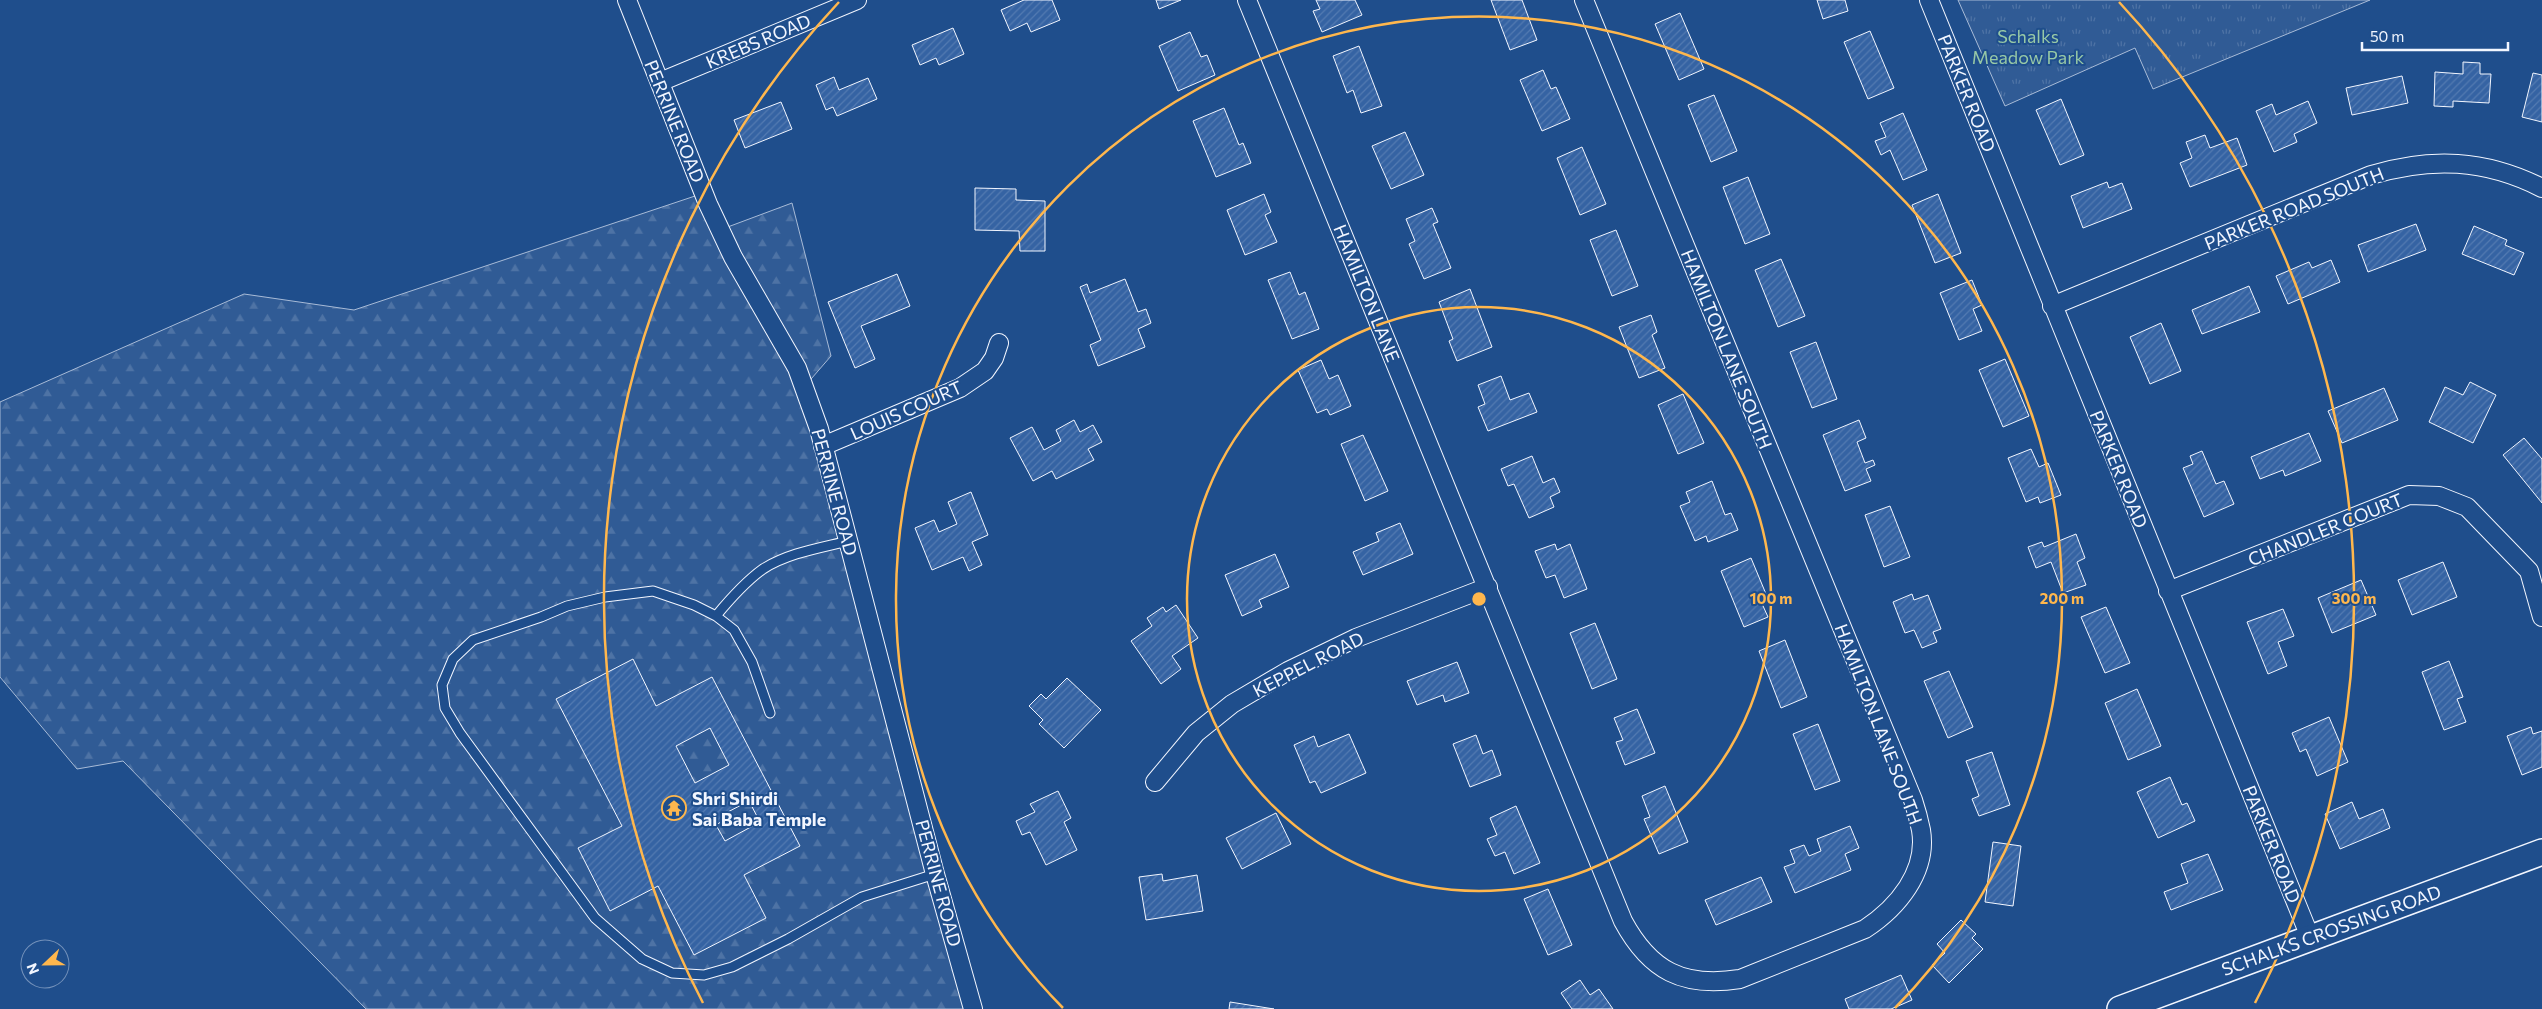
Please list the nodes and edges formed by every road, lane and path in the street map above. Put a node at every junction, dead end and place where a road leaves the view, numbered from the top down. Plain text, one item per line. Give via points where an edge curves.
1 (627, 0) edge
2 (857, 0) edge
3 (1247, 0) edge
4 (1584, 0) edge
5 (1929, 0) edge
6 (660, 82) junction
7 (2542, 188) edge
8 (2052, 306) junction
9 (1000, 343) dead end
10 (823, 446) junction
11 (848, 541) junction
12 (1488, 587) junction
13 (2168, 591) junction
14 (716, 616) junction
15 (2542, 617) edge
16 (770, 713) dead end
17 (1155, 782) dead end
18 (2542, 853) edge
19 (936, 874) junction
20 (2310, 937) junction
21 (973, 1009) edge
22 (2120, 1009) edge

1 - 6 street, PERRINE ROAD
2 - 6 street, KREBS ROAD
3 - 12 street, HAMILTON LANE
4 - 12 street, HAMILTON LANE SOUTH via 1913,800 1921,831 1921,858 1897,903 1865,929 1740,978 1707,982 1688,980 1657,965 1643,953 1623,921
5 - 8 street, PARKER ROAD
6 - 10 street, PERRINE ROAD via 733,258 797,368
7 - 8 street, PARKER ROAD SOUTH via 2468,164 2444,162 2394,168
8 - 13 street, PARKER ROAD
9 - 10 street, LOUIS COURT via 985,371 960,388
10 - 11 street, PERRINE ROAD
11 - 14 lane via 791,556 764,569 740,588
11 - 19 street, PERRINE ROAD
12 - 17 street, KEPPEL ROAD via 1356,638 1288,671 1232,704 1196,732
13 - 15 street, CHANDLER COURT via 2409,495 2439,496 2467,507 2529,571
13 - 20 street, PARKER ROAD
14 - 16 lane via 739,638 752,662
14 - 19 lane via 653,591 567,606 473,640 453,659 442,685 445,708 460,733 595,918 642,959 672,973 704,975 740,963 862,897
18 - 20 street, SCHALKS CROSSING ROAD
19 - 21 street, PERRINE ROAD
20 - 22 street, SCHALKS CROSSING ROAD

